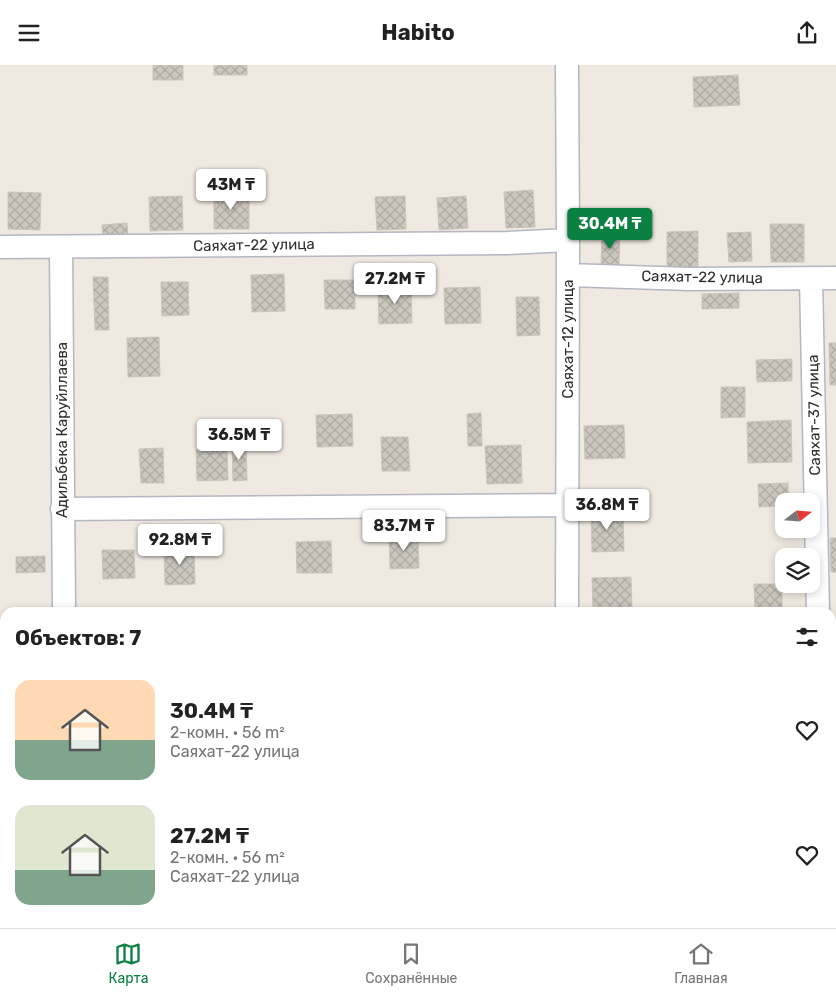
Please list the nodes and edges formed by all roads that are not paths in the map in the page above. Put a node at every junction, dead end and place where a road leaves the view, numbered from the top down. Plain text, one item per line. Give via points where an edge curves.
1 (567, 65) edge
2 (568, 240) junction
3 (0, 247) edge
4 (61, 247) junction
5 (568, 275) junction
6 (811, 278) junction
7 (836, 278) edge
8 (566, 505) junction
9 (62, 509) junction
10 (64, 607) edge
11 (567, 607) edge
12 (818, 607) edge

1 - 2 street, Саяхат-12 улица
2 - 4 street, Саяхат-22 улица
2 - 5 street, Саяхат-12 улица
3 - 4 street, Саяхат-22 улица
4 - 9 street, Адильбека Каруйллаева
5 - 6 street, Саяхат-22 улица
5 - 8 street, Саяхат-12 улица
6 - 7 street, Саяхат-22 улица
6 - 12 street, Саяхат-37 улица
8 - 9 street
8 - 11 street, Саяхат-12 улица
9 - 10 street, Адильбека Каруйллаева

